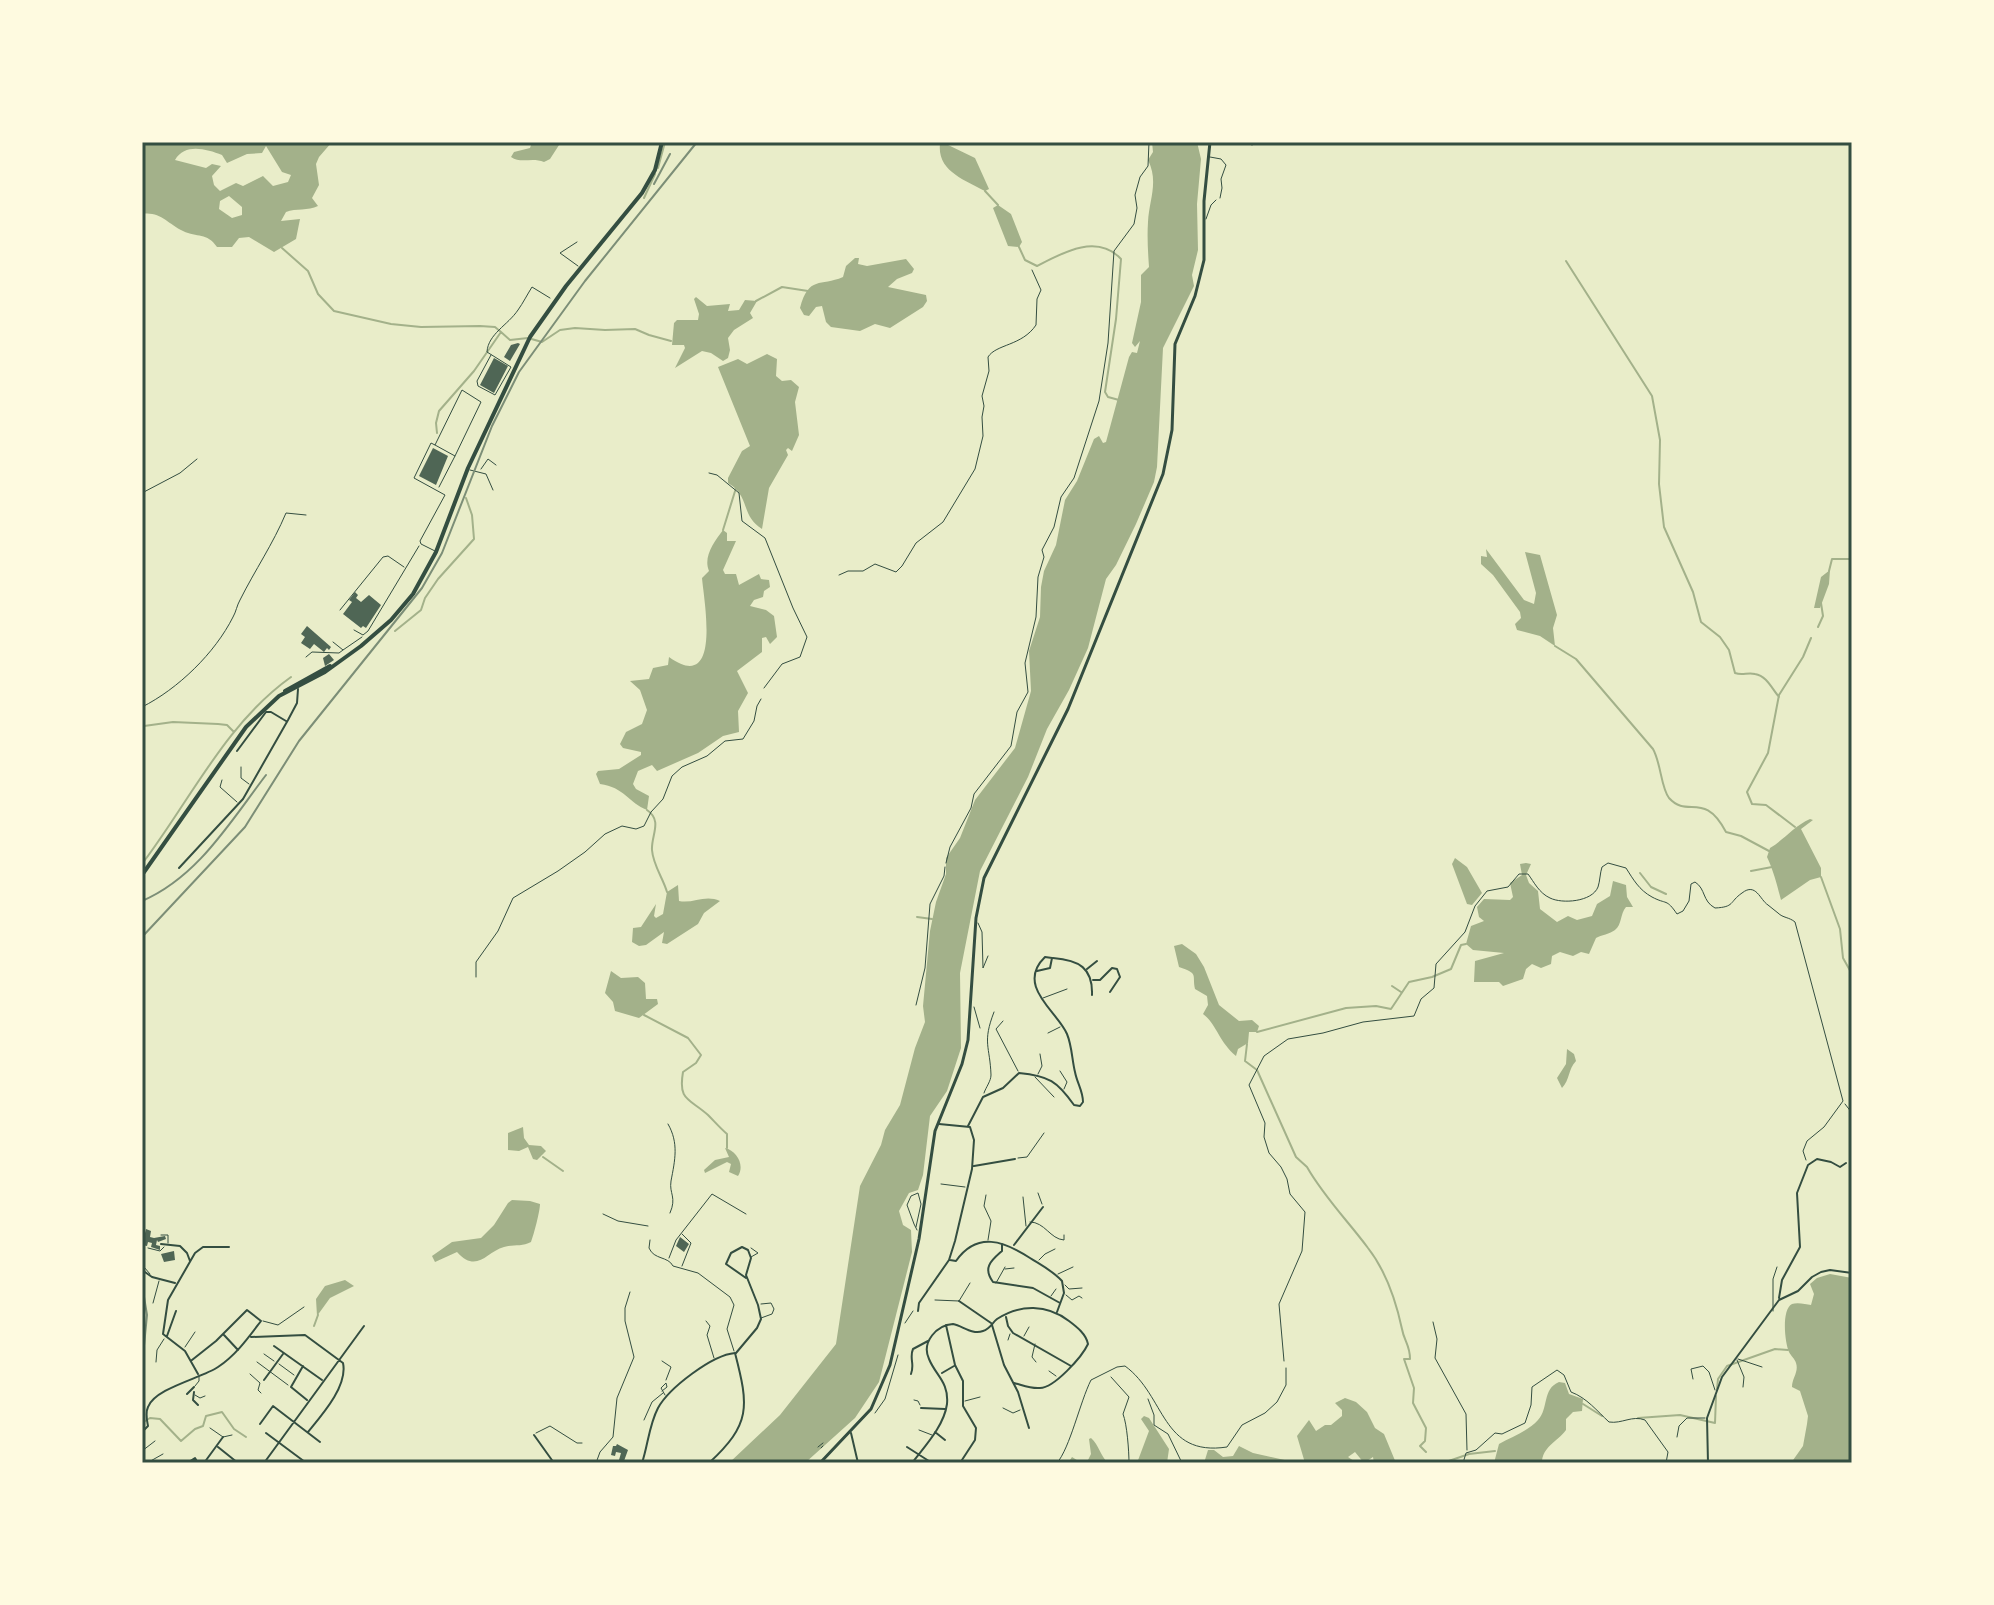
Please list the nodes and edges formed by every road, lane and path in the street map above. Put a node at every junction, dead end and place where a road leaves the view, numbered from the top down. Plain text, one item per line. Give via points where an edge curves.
1 (662, 142) edge
2 (1149, 142) edge
3 (1210, 142) edge
4 (1245, 142) edge
5 (1252, 145) dead end
6 (1207, 157) junction
7 (1220, 198) dead end
8 (1216, 200) dead end
9 (1204, 219) junction
10 (577, 242) dead end
11 (580, 268) junction
12 (1032, 270) dead end
13 (550, 298) dead end
14 (491, 355) junction
15 (435, 445) junction
16 (455, 456) junction
17 (197, 459) dead end
18 (496, 465) dead end
19 (468, 468) junction
20 (482, 472) junction
21 (709, 473) dead end
22 (438, 490) junction
23 (493, 490) dead end
24 (142, 493) edge
25 (306, 515) dead end
26 (421, 544) junction
27 (436, 552) junction
28 (406, 569) junction
29 (839, 575) dead end
30 (340, 610) dead end
31 (354, 630) dead end
32 (364, 635) junction
33 (333, 642) dead end
34 (343, 650) junction
35 (306, 657) dead end
36 (295, 687) junction
37 (764, 688) dead end
38 (761, 699) dead end
39 (142, 707) edge
40 (287, 722) junction
41 (237, 751) dead end
42 (241, 767) dead end
43 (222, 780) dead end
44 (251, 785) junction
45 (240, 803) junction
46 (179, 868) dead end
47 (142, 875) edge
48 (976, 922) junction
49 (988, 956) dead end
50 (1052, 958) junction
51 (1097, 961) dead end
52 (1086, 970) junction
53 (1037, 971) junction
54 (476, 977) dead end
55 (1092, 980) junction
56 (1067, 989) dead end
57 (1110, 992) dead end
58 (1092, 995) dead end
59 (1041, 999) junction
60 (916, 1005) dead end
61 (972, 1007) junction
62 (994, 1012) dead end
63 (1003, 1021) dead end
64 (1062, 1026) junction
65 (980, 1028) dead end
66 (1048, 1033) dead end
67 (1040, 1054) dead end
68 (1060, 1071) dead end
69 (1019, 1073) junction
70 (1035, 1076) junction
71 (1064, 1089) junction
72 (984, 1096) junction
73 (1054, 1097) dead end
74 (1842, 1103) junction
75 (1852, 1113) edge
76 (937, 1123) junction
77 (668, 1124) dead end
78 (968, 1126) junction
79 (1044, 1133) dead end
80 (1015, 1159) joint
81 (1846, 1163) dead end
82 (1808, 1165) junction
83 (972, 1167) junction
84 (941, 1184) dead end
85 (968, 1187) junction
86 (1038, 1193) dead end
87 (986, 1195) dead end
88 (1023, 1197) dead end
89 (1043, 1207) joint
90 (670, 1213) dead end
91 (603, 1214) dead end
92 (746, 1214) dead end
93 (1030, 1222) junction
94 (648, 1226) dead end
95 (1026, 1226) junction
96 (916, 1227) junction
97 (921, 1231) junction
98 (681, 1233) junction
99 (161, 1235) dead end
100 (1064, 1235) dead end
101 (650, 1240) dead end
102 (987, 1242) junction
103 (1001, 1243) junction
104 (164, 1244) junction
105 (1013, 1246) junction
106 (229, 1247) dead end
107 (148, 1248) dead end
108 (1055, 1249) dead end
109 (748, 1250) junction
110 (751, 1257) junction
111 (949, 1260) junction
112 (144, 1261) edge
113 (668, 1261) junction
114 (190, 1262) junction
115 (1037, 1263) junction
116 (1005, 1267) dead end
117 (1073, 1267) dead end
118 (1777, 1267) dead end
119 (681, 1268) junction
120 (1014, 1268) dead end
121 (142, 1270) edge
122 (1003, 1270) junction
123 (1852, 1273) edge
124 (151, 1276) junction
125 (1056, 1276) junction
126 (746, 1278) junction
127 (161, 1279) junction
128 (970, 1283) dead end
129 (996, 1283) junction
130 (176, 1284) junction
131 (1063, 1284) junction
132 (1082, 1288) dead end
133 (1056, 1289) dead end
134 (630, 1292) dead end
135 (1064, 1293) junction
136 (1051, 1296) junction
137 (1082, 1298) dead end
138 (935, 1300) dead end
139 (1779, 1300) junction
140 (959, 1301) junction
141 (153, 1303) dead end
142 (1061, 1303) junction
143 (758, 1305) junction
144 (304, 1307) dead end
145 (915, 1307) dead end
146 (176, 1311) dead end
147 (918, 1311) dead end
148 (1773, 1311) junction
149 (1057, 1312) junction
150 (1006, 1315) junction
151 (761, 1319) junction
152 (261, 1321) junction
153 (706, 1321) dead end
154 (1433, 1322) dead end
155 (984, 1324) dead end
156 (946, 1325) junction
157 (991, 1325) junction
158 (364, 1326) dead end
159 (904, 1327) dead end
160 (1029, 1327) dead end
161 (195, 1332) dead end
162 (1012, 1332) junction
163 (223, 1334) junction
164 (166, 1337) junction
165 (250, 1337) junction
166 (1023, 1338) junction
167 (929, 1340) junction
168 (1008, 1340) dead end
169 (1035, 1344) junction
170 (274, 1346) dead end
171 (184, 1349) junction
172 (238, 1350) junction
173 (898, 1352) dead end
174 (284, 1353) junction
175 (735, 1353) junction
176 (264, 1354) dead end
177 (339, 1359) junction
178 (192, 1360) junction
179 (713, 1360) junction
180 (1737, 1360) junction
181 (662, 1361) dead end
182 (156, 1362) dead end
183 (257, 1362) dead end
184 (1036, 1362) dead end
185 (277, 1363) junction
186 (955, 1365) junction
187 (303, 1366) junction
188 (1071, 1366) junction
189 (1762, 1367) dead end
190 (1286, 1368) joint
191 (1049, 1371) dead end
192 (271, 1372) junction
193 (250, 1374) dead end
194 (911, 1374) dead end
195 (1112, 1374) dead end
196 (199, 1375) junction
197 (940, 1375) junction
198 (296, 1376) junction
199 (1058, 1378) junction
200 (1693, 1379) dead end
201 (264, 1380) dead end
202 (323, 1380) junction
203 (1014, 1383) junction
204 (291, 1386) junction
205 (1743, 1387) dead end
206 (194, 1390) junction
207 (662, 1392) junction
208 (261, 1393) dead end
209 (1716, 1393) junction
210 (187, 1394) dead end
211 (205, 1396) dead end
212 (667, 1397) junction
213 (980, 1397) dead end
214 (914, 1400) dead end
215 (308, 1401) junction
216 (962, 1401) junction
217 (1149, 1401) dead end
218 (198, 1405) dead end
219 (921, 1408) joint
220 (1003, 1408) dead end
221 (1022, 1408) junction
222 (946, 1409) junction
223 (870, 1417) dead end
224 (1707, 1418) junction
225 (644, 1420) dead end
226 (293, 1422) junction
227 (260, 1424) dead end
228 (210, 1428) dead end
229 (1029, 1428) dead end
230 (919, 1430) dead end
231 (142, 1432) edge
232 (308, 1432) junction
233 (266, 1433) dead end
234 (933, 1433) junction
235 (849, 1434) junction
236 (232, 1435) dead end
237 (534, 1435) joint
238 (223, 1437) junction
239 (1677, 1437) dead end
240 (945, 1440) dead end
241 (155, 1441) dead end
242 (279, 1442) junction
243 (320, 1442) dead end
244 (582, 1443) dead end
245 (217, 1446) junction
246 (907, 1447) dead end
247 (142, 1451) edge
248 (1466, 1453) junction
249 (163, 1454) dead end
250 (918, 1455) junction
251 (305, 1462) edge
252 (147, 1463) edge
253 (187, 1463) edge
254 (198, 1463) edge
255 (204, 1463) edge
256 (238, 1463) edge
257 (264, 1463) edge
258 (554, 1463) edge
259 (596, 1463) edge
260 (612, 1463) edge
261 (621, 1463) edge
262 (642, 1463) edge
263 (709, 1463) edge
264 (820, 1463) edge
265 (858, 1463) edge
266 (912, 1463) edge
267 (934, 1463) edge
268 (960, 1463) edge
269 (1057, 1463) edge
270 (1129, 1463) edge
271 (1182, 1463) edge
272 (1463, 1463) edge
273 (1666, 1463) edge
274 (1708, 1463) edge

1 - 11 highway via 647,187
2 - 60 path via 1148,166 1135,195 1134,224 1114,251 1099,401 1074,478 1061,497 1042,550 1036,617 1025,663 1028,692 1017,712 1011,746 974,794 950,847 930,904
3 - 6 main road
4 - 5 lane
6 - 7 lane via 1225,163
6 - 9 main road
8 - 9 lane
9 - 48 main road via 1202,271 1175,344 1172,430 1162,480 1078,688 986,871
10 - 11 lane via 560,253
11 - 19 highway via 530,337
12 - 29 path via 1041,290 1036,325 988,357 983,436 965,488 943,522 916,543 896,572 875,564
13 - 14 lane via 532,287 488,344
14 - 14 lane via 477,381 495,395 511,367
15 - 16 lane
15 - 16 lane via 462,390 481,402
15 - 22 lane via 431,443 414,478
16 - 22 lane
17 - 24 path
18 - 20 lane via 488,459
19 - 20 lane
19 - 27 highway
20 - 23 lane
21 - 37 path via 739,493 742,521 765,538 807,637 800,657 782,664
22 - 26 lane via 445,496
25 - 39 path via 286,513 213,646 174,687
26 - 27 lane
26 - 28 lane
27 - 36 highway via 417,587 371,638
28 - 30 lane via 383,557
28 - 32 lane
31 - 32 lane
32 - 34 lane
33 - 34 lane
34 - 35 lane
36 - 40 street via 297,699
36 - 47 highway via 246,727
38 - 54 path via 743,739 725,741 682,767 644,826 622,826 605,834 511,900 479,958
40 - 41 street via 266,712
40 - 44 street
42 - 44 lane via 241,778
43 - 45 lane via 220,787
44 - 45 street
45 - 46 street
48 - 49 lane via 982,932 983,968
48 - 61 main road
50 - 52 street
50 - 53 street via 1042,959
50 - 53 street via 1050,968
51 - 52 street
52 - 55 street
53 - 59 street
55 - 57 street via 1117,969 1120,977
55 - 58 street
56 - 59 lane
59 - 64 street
61 - 65 lane
61 - 76 main road via 964,1056
62 - 72 lane via 986,1046 991,1078
63 - 69 lane via 996,1029
64 - 66 lane
64 - 71 street via 1082,1104 1074,1105
67 - 70 lane via 1041,1068
68 - 71 lane via 1067,1082
69 - 70 street
69 - 72 street
70 - 71 street
70 - 73 lane
72 - 78 street
74 - 75 path
74 - 82 path via 1807,1142 1803,1151
74 - 190 path via 1795,922 1768,906 1760,893 1745,891 1732,905 1716,908 1693,883 1679,914 1634,884 1626,868 1617,864 1603,866 1596,890 1574,901 1551,899 1528,874 1519,874 1508,887 1486,891 1464,934 1436,963 1435,986 1421,999 1414,1016 1292,1037 1270,1050 1256,1069 1249,1085 1265,1123 1266,1147 1305,1215 1302,1251 1279,1304
76 - 78 street
76 - 97 main road
77 - 90 path via 676,1138
78 - 83 street via 973,1133
79 - 80 lane via 1027,1157
80 - 83 street
81 - 82 street via 1840,1167 1817,1159
82 - 139 street via 1797,1193 1800,1247 1781,1282
83 - 85 street
84 - 85 lane
85 - 111 street
86 - 89 lane
87 - 102 lane via 983,1203 991,1221
88 - 95 lane
89 - 93 street
91 - 94 path
92 - 98 lane via 712,1194
93 - 95 street
93 - 100 lane via 1039,1222 1058,1239 1064,1240
95 - 105 street
96 - 96 lane via 907,1205 918,1193 921,1204
96 - 97 lane
97 - 235 main road via 885,1381 873,1406
98 - 113 lane
98 - 119 lane via 691,1243
99 - 104 lane via 168,1235
101 - 113 lane via 652,1253
102 - 103 street
102 - 111 street via 971,1244 956,1261
103 - 105 street
103 - 129 street via 1003,1250 988,1266
104 - 107 lane via 160,1251
104 - 114 street via 183,1247
105 - 115 street
106 - 114 street via 203,1247
108 - 115 lane
109 - 110 street
109 - 110 lane via 757,1251
109 - 126 street via 733,1251 726,1261
110 - 126 street
111 - 147 street
112 - 124 lane
113 - 119 lane
114 - 130 street
115 - 125 street
116 - 122 lane
117 - 125 lane
118 - 148 lane
119 - 175 lane via 700,1274 733,1300 727,1329
120 - 122 lane
121 - 124 street
122 - 129 lane
123 - 139 street via 1821,1272
124 - 127 street
125 - 131 street
126 - 143 street
127 - 130 street
127 - 141 lane
128 - 140 lane
129 - 136 street
130 - 164 street via 166,1308
131 - 132 lane
131 - 135 street
133 - 136 lane
134 - 259 path via 625,1321 634,1357 617,1398 613,1437
135 - 137 lane via 1072,1300
135 - 142 street
136 - 142 street
138 - 140 lane
139 - 148 street
140 - 157 street
142 - 149 street
143 - 151 street
143 - 151 lane via 768,1302 774,1309
144 - 152 lane via 280,1324
145 - 159 path
146 - 164 street
148 - 180 street
149 - 150 street via 1030,1307
149 - 188 street via 1088,1340
150 - 157 street
150 - 162 street
151 - 175 street
152 - 163 street via 247,1310
152 - 165 street
153 - 179 lane
154 - 248 path via 1435,1358 1466,1414
155 - 157 lane
156 - 157 street via 977,1332
156 - 167 street
156 - 186 street
157 - 203 street
158 - 177 street
160 - 166 lane
161 - 171 lane
162 - 166 street
162 - 168 lane
163 - 172 street
163 - 178 street
164 - 171 street
164 - 182 lane
165 - 172 street
165 - 177 street via 305,1335
166 - 169 street
167 - 194 street via 913,1349
167 - 197 street via 928,1359
169 - 184 lane
169 - 188 street
170 - 174 street
171 - 178 street
172 - 196 street via 216,1369
173 - 223 path via 885,1399
174 - 185 street
174 - 187 street
175 - 179 street
175 - 263 street via 743,1420 735,1437
176 - 185 lane
177 - 202 street
177 - 232 street via 345,1367 337,1390
178 - 196 street
179 - 212 street
180 - 189 lane
180 - 205 lane
180 - 209 street
181 - 207 lane via 671,1368
183 - 192 lane
185 - 192 street
185 - 198 lane
186 - 197 street
186 - 216 street via 963,1381
187 - 198 street
187 - 202 street
188 - 199 street
190 - 269 lane via 1286,1385 1276,1404 1242,1425 1227,1447 1202,1448 1182,1439 1160,1415 1143,1382 1120,1366 1091,1380
191 - 199 lane
192 - 201 street
192 - 204 lane
193 - 208 lane via 260,1383
195 - 270 path via 1129,1399 1123,1414
196 - 206 lane
196 - 231 street via 152,1401
197 - 222 street
198 - 204 street
199 - 203 street via 1041,1388
200 - 209 lane via 1691,1369 1704,1366
202 - 215 street
203 - 221 street
204 - 215 street
206 - 210 street
206 - 211 lane via 200,1398
206 - 218 street
207 - 212 lane
207 - 225 lane
209 - 224 street
212 - 262 street via 651,1424
213 - 216 lane
214 - 219 lane
215 - 226 street
216 - 268 street via 976,1433
217 - 271 path via 1154,1425 1168,1434
219 - 222 street
220 - 221 lane via 1013,1413
221 - 229 street
222 - 234 street
224 - 239 lane via 1687,1418
224 - 274 street
226 - 227 street via 273,1406
226 - 232 street
226 - 242 street
228 - 238 lane
230 - 234 lane
232 - 243 street
233 - 242 street
234 - 240 street
234 - 250 street
235 - 264 main road
235 - 265 street
236 - 238 lane
237 - 244 lane via 550,1426
237 - 258 street
238 - 245 street
241 - 247 lane
242 - 251 street
242 - 257 street
245 - 255 street
245 - 256 street
246 - 250 street
248 - 272 path
248 - 273 path via 1495,1433 1525,1423 1532,1387 1557,1370 1571,1392 1598,1408 1609,1422 1645,1420 1668,1452
249 - 252 lane
250 - 266 street
250 - 267 street
253 - 254 street via 195,1458
260 - 261 lane

